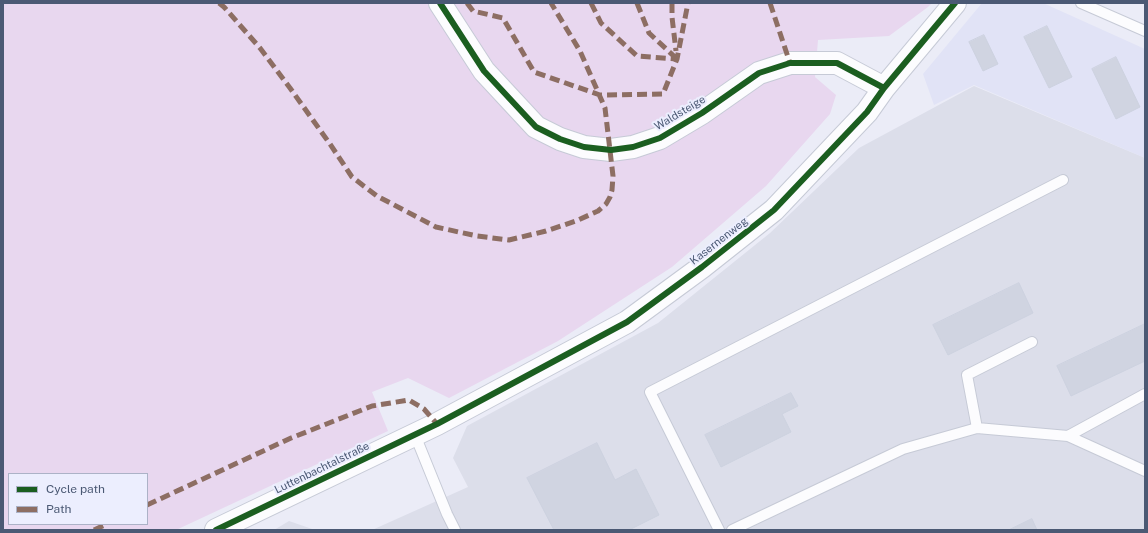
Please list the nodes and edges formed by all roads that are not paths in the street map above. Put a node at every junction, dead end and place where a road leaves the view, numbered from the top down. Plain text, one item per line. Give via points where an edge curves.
1 (440, 3) edge
2 (955, 3) edge
3 (1081, 3) edge
4 (1145, 32) edge
5 (884, 88) junction
6 (1063, 180) dead end
7 (1032, 342) dead end
8 (1145, 394) edge
9 (437, 424) joint
10 (977, 428) junction
11 (414, 435) junction
12 (1068, 436) junction
13 (1145, 472) edge
14 (216, 530) edge
15 (455, 530) edge
16 (719, 530) edge
17 (732, 530) edge

1 - 5 street, Waldsteige via 484,71 536,127 584,147 611,150 633,147 660,138 702,113 759,73 790,63 837,63
2 - 5 street, Kasernenweg
3 - 4 lane
5 - 9 street, Kasernenweg via 867,112 774,210 702,267 627,322
6 - 16 lane via 650,392
7 - 10 lane via 967,375
8 - 12 lane
9 - 11 street, Luttenbachtalstraße
10 - 12 lane
10 - 17 lane via 903,448
11 - 14 street, Luttenbachtalstraße
11 - 15 lane
12 - 13 lane

